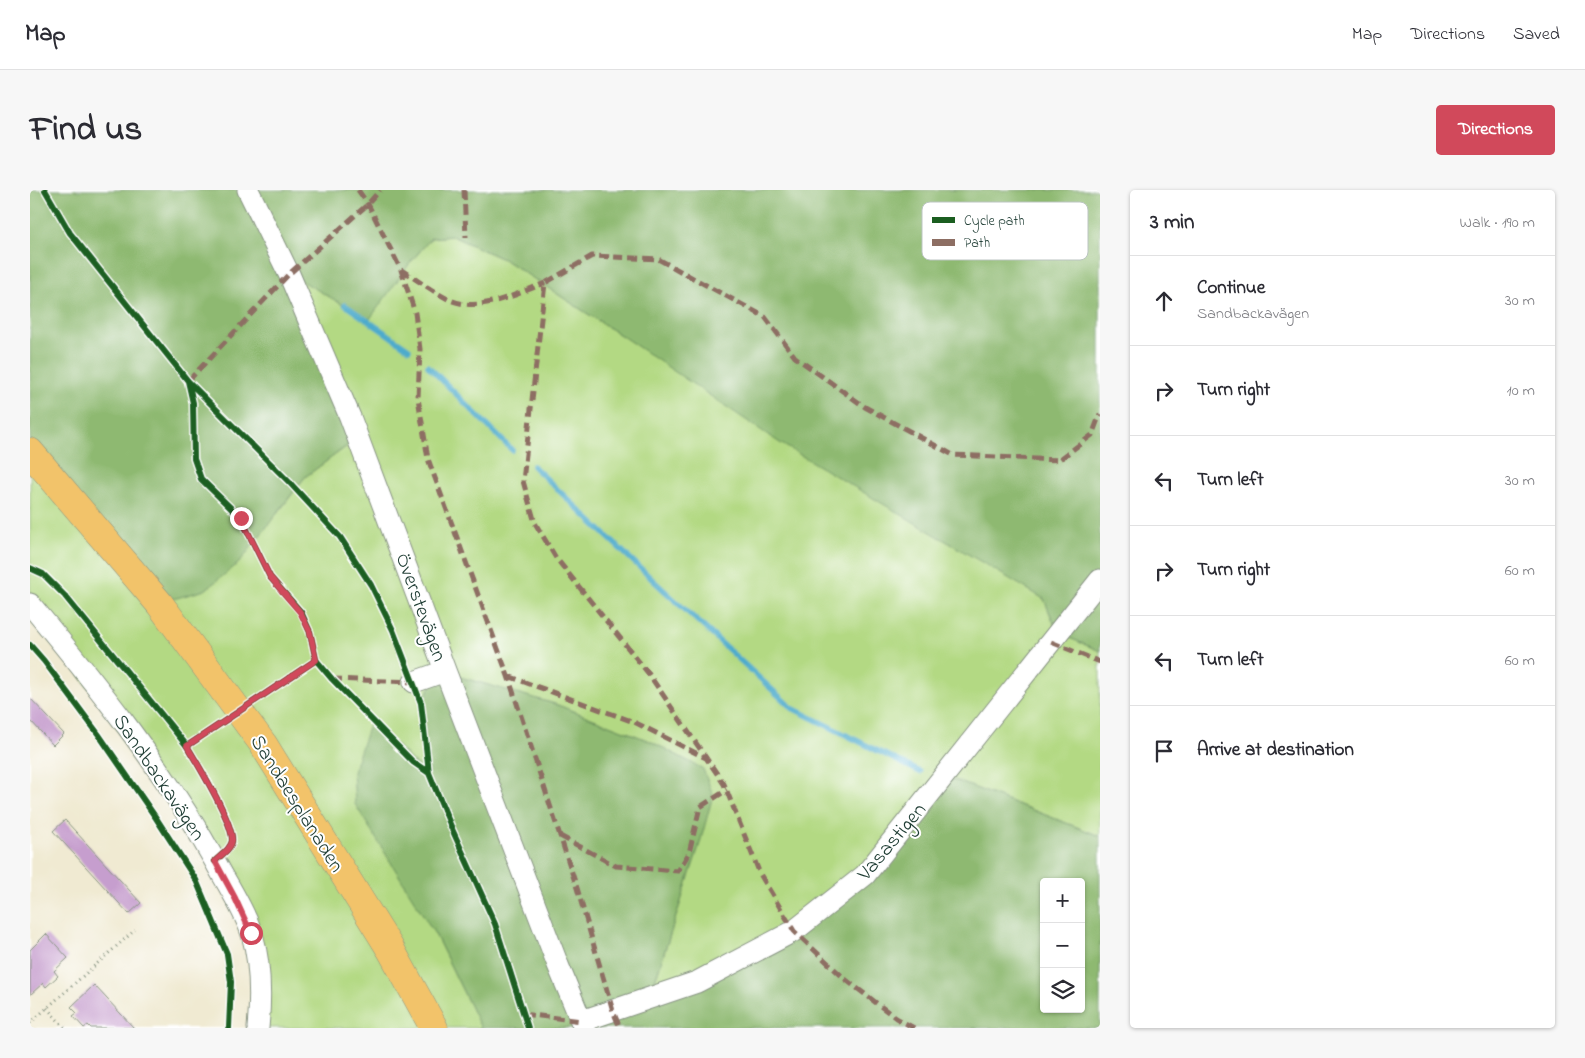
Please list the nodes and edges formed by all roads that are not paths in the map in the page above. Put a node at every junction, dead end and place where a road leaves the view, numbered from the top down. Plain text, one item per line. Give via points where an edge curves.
1 (248, 190) edge
2 (30, 452) edge
3 (1100, 580) edge
4 (30, 604) edge
5 (445, 671) junction
6 (414, 682) dead end
7 (583, 1024) edge
8 (258, 1028) edge
9 (434, 1028) edge

1 - 5 street, Överstevägen via 289,274 350,417
2 - 9 main road, Sandaesplanaden via 159,603 263,744 391,950
3 - 7 street, Vasastigen via 865,876 794,931 697,982
4 - 8 street, Sandbackavägen via 120,717 196,826 235,898 251,933 259,967
5 - 6 street
5 - 7 street, Överstevägen

